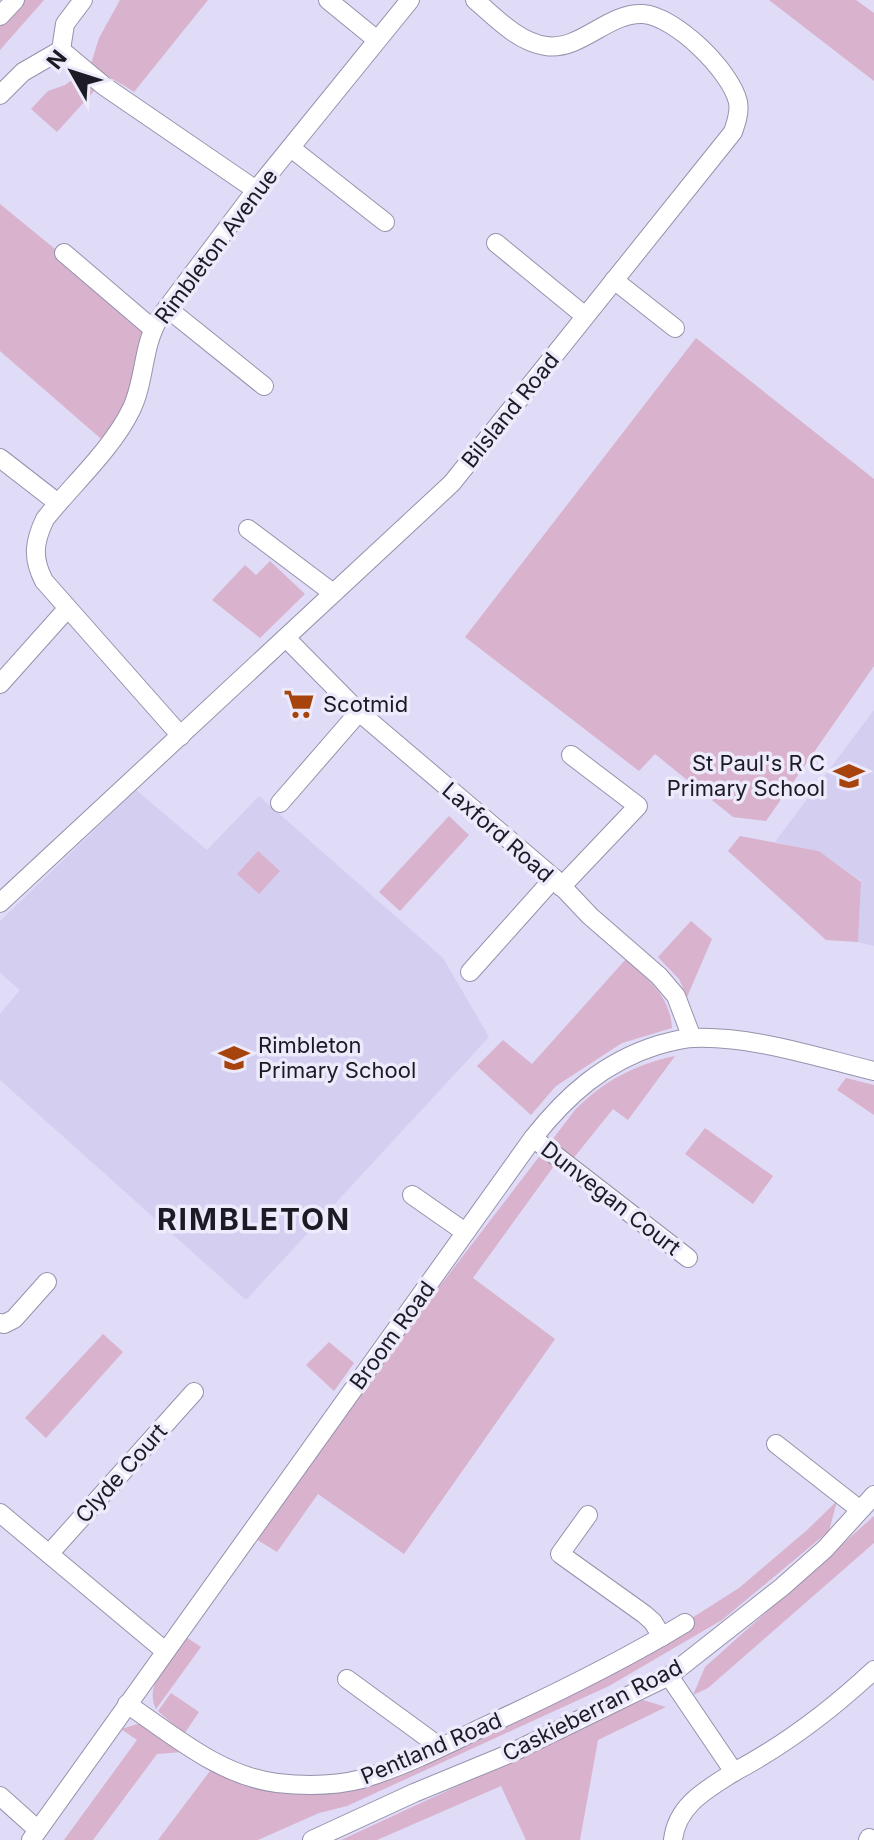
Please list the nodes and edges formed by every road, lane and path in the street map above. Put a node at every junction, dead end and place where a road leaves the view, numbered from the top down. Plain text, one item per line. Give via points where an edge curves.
1 (15, 0) edge
2 (83, 0) edge
3 (328, 0) edge
4 (410, 0) edge
5 (475, 0) edge
6 (0, 16) edge
7 (377, 40) junction
8 (61, 50) junction
9 (0, 95) edge
10 (291, 148) junction
11 (256, 190) junction
12 (385, 222) dead end
13 (496, 243) dead end
14 (64, 253) dead end
15 (614, 280) junction
16 (167, 308) junction
17 (585, 316) junction
18 (675, 328) dead end
19 (153, 329) junction
20 (264, 386) dead end
21 (0, 458) edge
22 (58, 503) junction
23 (248, 529) dead end
24 (333, 593) junction
25 (67, 609) junction
26 (286, 638) junction
27 (0, 684) edge
28 (359, 712) junction
29 (181, 736) junction
30 (571, 755) dead end
31 (280, 803) dead end
32 (557, 883) junction
33 (0, 903) edge
34 (470, 972) dead end
35 (692, 1038) junction
36 (874, 1071) edge
37 (533, 1138) junction
38 (412, 1195) dead end
39 (465, 1232) junction
40 (688, 1258) dead end
41 (47, 1282) dead end
42 (0, 1323) edge
43 (194, 1392) dead end
44 (776, 1444) dead end
45 (874, 1495) edge
46 (859, 1509) junction
47 (0, 1513) edge
48 (588, 1515) dead end
49 (49, 1554) junction
50 (685, 1623) dead end
51 (662, 1637) junction
52 (165, 1651) junction
53 (874, 1670) edge
54 (669, 1676) junction
55 (347, 1679) dead end
56 (127, 1704) junction
57 (440, 1747) junction
58 (734, 1772) junction
59 (0, 1796) edge
60 (34, 1835) edge
61 (312, 1840) edge
62 (673, 1840) edge

1 - 6 street
2 - 8 street via 65,24
3 - 7 street
4 - 7 street, Rimbleton Avenue
5 - 15 street, Bilsland Road via 517,35 549,47 565,45 621,17 659,16 708,56 738,102 733,132
7 - 10 street, Rimbleton Avenue
8 - 9 street via 23,72
8 - 11 street via 104,86
10 - 11 street, Rimbleton Avenue
10 - 12 street
11 - 16 street, Rimbleton Avenue
13 - 17 street
14 - 19 street
15 - 17 street, Bilsland Road
15 - 18 street
16 - 19 street, Rimbleton Avenue
16 - 20 street
17 - 24 street, Bilsland Road via 452,483
19 - 22 street, Rimbleton Avenue via 138,393 124,423
21 - 22 street
22 - 25 street, Rimbleton Avenue via 37,535 34,554 44,581
23 - 24 street
24 - 26 street, Bilsland Road
25 - 27 street
25 - 29 street, Rimbleton Avenue
26 - 28 street, Laxford Road
26 - 29 street, Bilsland Road
28 - 31 street
28 - 32 street, Laxford Road
29 - 33 street, Bilsland Road
30 - 32 street via 638,806
32 - 34 street
32 - 35 street, Laxford Road via 659,976 676,996
35 - 36 street, Broom Road via 731,1039
35 - 37 street, Broom Road via 645,1049 598,1072
37 - 39 street, Broom Road
37 - 40 street, Dunvegan Court
38 - 39 street
39 - 52 street, Broom Road
41 - 42 street via 14,1319
43 - 49 street, Clyde Court
44 - 46 street
45 - 46 street, Caskieberran Road
46 - 54 street, Caskieberran Road via 782,1587
47 - 49 street
48 - 51 street via 560,1554 644,1614
49 - 52 street
50 - 51 street, Pentland Road
51 - 57 street, Pentland Road
52 - 56 street, Broom Road
53 - 58 street via 829,1710
54 - 58 street
54 - 61 street, Caskieberran Road via 511,1753
55 - 57 street
56 - 57 street, Pentland Road via 216,1763 275,1783 363,1779
56 - 60 street, Broom Road
58 - 62 street via 698,1795 682,1813
59 - 60 street

